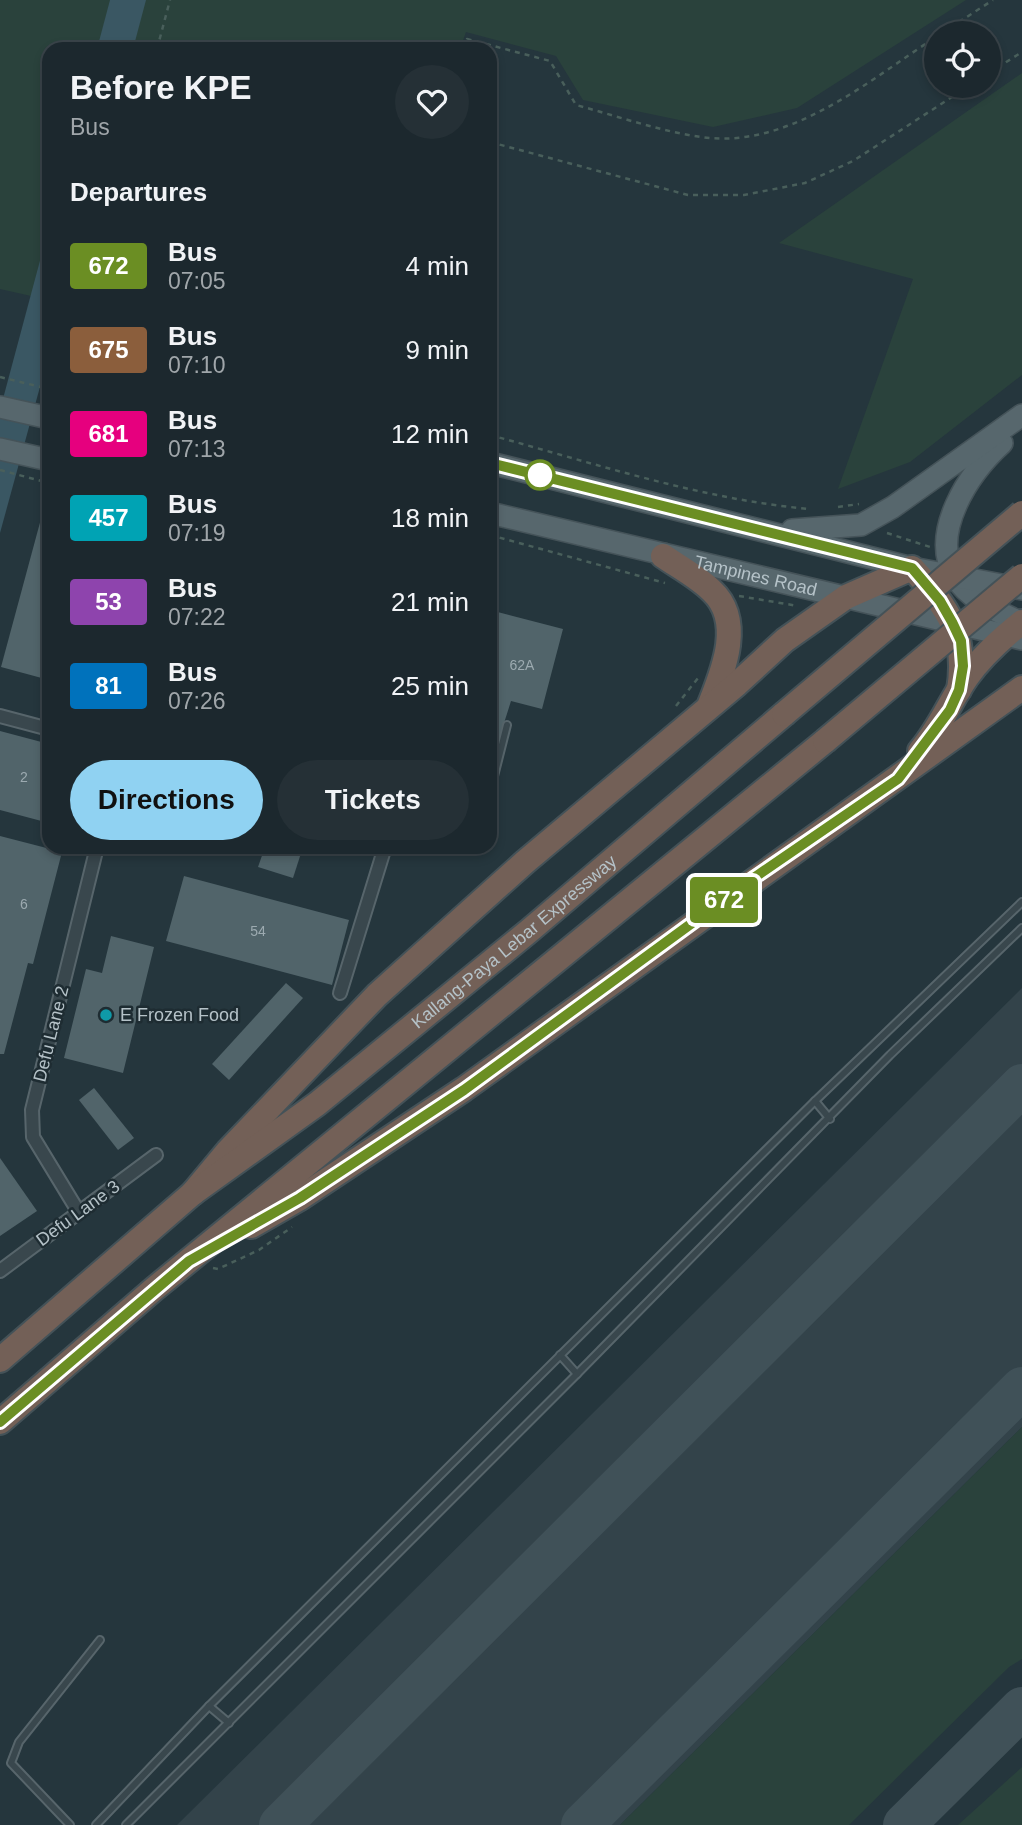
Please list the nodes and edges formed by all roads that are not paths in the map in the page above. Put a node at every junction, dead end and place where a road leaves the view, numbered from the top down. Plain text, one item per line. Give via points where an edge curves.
1 (0, 407) edge
2 (1022, 415) edge
3 (42, 416) edge
4 (1022, 426) edge
5 (0, 449) edge
6 (42, 458) edge
7 (497, 465) edge
8 (1022, 513) edge
9 (497, 515) edge
10 (761, 530) junction
11 (663, 556) junction
12 (912, 568) junction
13 (954, 576) junction
14 (1022, 576) edge
15 (1022, 589) edge
16 (846, 597) junction
17 (952, 622) junction
18 (1018, 628) edge
19 (1022, 688) edge
20 (959, 690) junction
21 (710, 705) junction
22 (0, 716) edge
23 (508, 725) dead end
24 (42, 727) edge
25 (497, 766) edge
26 (898, 779) junction
27 (95, 854) edge
28 (383, 854) edge
29 (1022, 902) edge
30 (1022, 928) edge
31 (340, 993) dead end
32 (815, 1101) junction
33 (830, 1119) junction
34 (156, 1155) dead end
35 (193, 1193) junction
36 (78, 1211) junction
37 (189, 1261) junction
38 (0, 1271) edge
39 (560, 1355) junction
40 (0, 1360) edge
41 (578, 1374) junction
42 (0, 1422) edge
43 (100, 1640) dead end
44 (209, 1706) junction
45 (229, 1723) junction
46 (70, 1825) edge
47 (96, 1825) edge
48 (126, 1825) edge

1 - 3 main road
2 - 10 main road via 893,507 861,524 823,530
4 - 13 main road via 979,464 964,485 946,552
5 - 6 main road
7 - 10 main road
8 - 35 highway, Kallang-Paya Lebar Expressway, bridge via 529,931 317,1104
9 - 11 main road, Tampines Road
10 - 12 main road
11 - 16 main road, Tampines Road
11 - 21 highway via 712,590 726,615 729,641
12 - 13 main road
12 - 16 highway
12 - 17 highway
13 - 15 main road
13 - 18 main road via 968,592
14 - 37 highway, bridge
16 - 17 main road, Tampines Road
16 - 21 highway via 785,639
17 - 18 main road, Tampines Road
17 - 20 highway via 962,650
18 - 20 highway
19 - 26 highway
20 - 26 highway via 942,724
21 - 35 highway via 377,995
22 - 24 street
23 - 25 lane
26 - 37 highway via 755,877 464,1090 300,1198
27 - 36 street, Defu Lane 2 via 32,1110 33,1137
28 - 31 street
29 - 32 lane
30 - 33 lane
32 - 33 lane
32 - 39 lane
33 - 41 lane
34 - 36 street, Defu Lane 3
35 - 40 highway, Kallang-Paya Lebar Expressway
36 - 38 street, Defu Lane 3
37 - 42 highway
39 - 41 lane
39 - 44 lane
41 - 45 lane
43 - 46 lane via 27,1730 11,1763
44 - 45 lane
44 - 47 lane
45 - 48 lane

